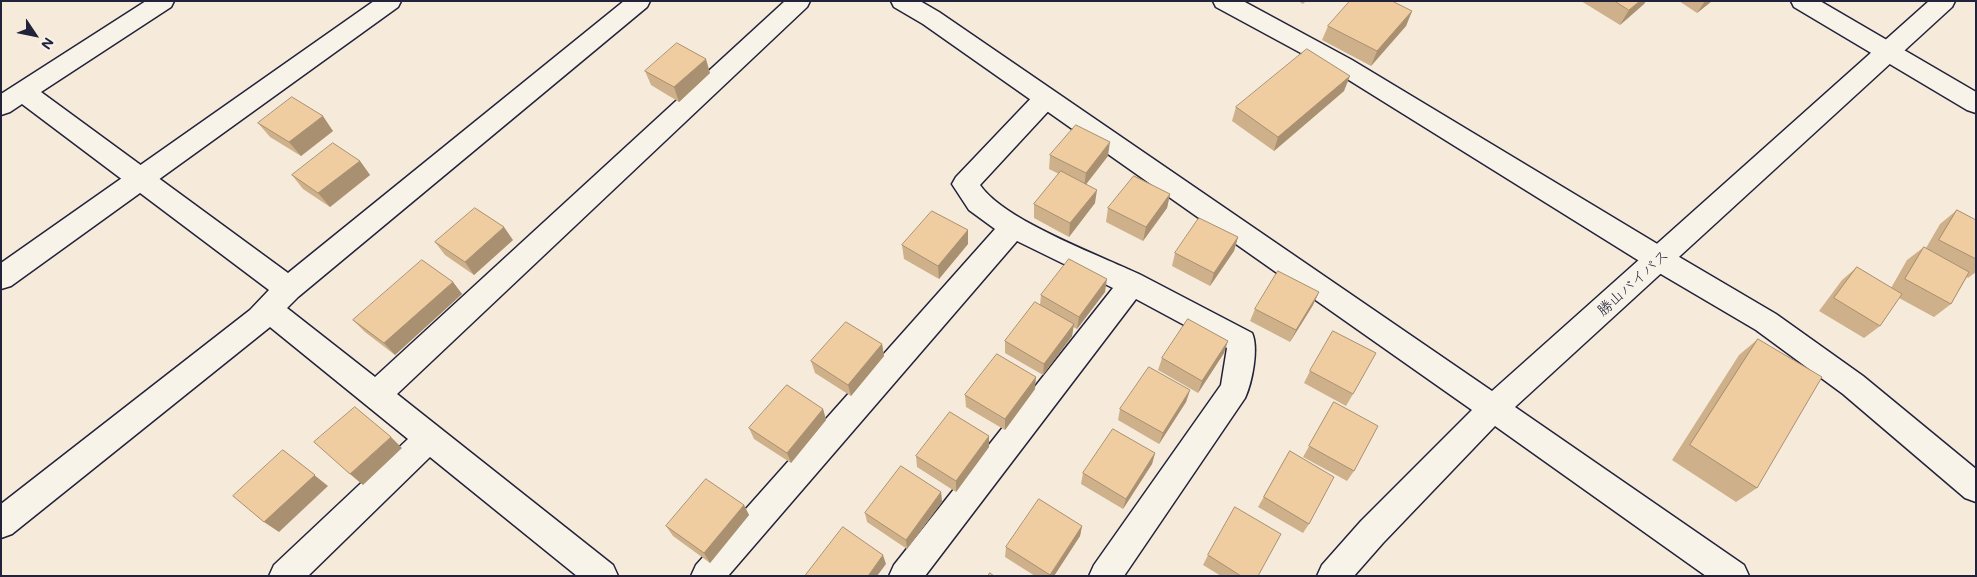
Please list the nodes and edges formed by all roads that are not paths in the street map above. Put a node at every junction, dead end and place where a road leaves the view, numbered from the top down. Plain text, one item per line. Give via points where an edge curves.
1 (163, 1) edge
2 (390, 1) edge
3 (639, 1) edge
4 (799, 1) edge
5 (902, 1) edge
6 (1224, 1) edge
7 (1802, 1) edge
8 (1944, 1) edge
9 (1887, 52) junction
10 (23, 92) junction
11 (1046, 98) junction
12 (1976, 104) edge
13 (1, 106) edge
14 (140, 180) junction
15 (1013, 227) junction
16 (1659, 259) junction
17 (1, 278) edge
18 (1132, 284) junction
19 (278, 299) junction
20 (376, 395) junction
21 (1494, 407) junction
22 (429, 438) junction
23 (1976, 488) edge
24 (1, 523) edge
25 (599, 575) edge
26 (286, 576) edge
27 (707, 576) edge
28 (905, 576) edge
29 (1105, 576) edge
30 (1333, 576) edge
31 (1733, 576) edge

1 - 10 street
2 - 14 street
3 - 19 street
4 - 20 street
5 - 11 street
6 - 16 street via 1344,66
7 - 9 street
8 - 9 street, 勝山バイパス
9 - 12 street
9 - 16 street, 勝山バイパス
10 - 13 street
10 - 14 street
11 - 15 street via 965,184 978,203
11 - 21 street
14 - 17 street
14 - 19 street
15 - 18 street
15 - 27 street
16 - 21 street, 勝山バイパス
16 - 23 street via 1790,339 1853,385
18 - 28 street
18 - 29 street via 1242,342 1235,389
19 - 20 street
19 - 24 street via 253,324
20 - 22 street
21 - 30 street, 勝山バイパス
21 - 31 street
22 - 25 street
22 - 26 street

